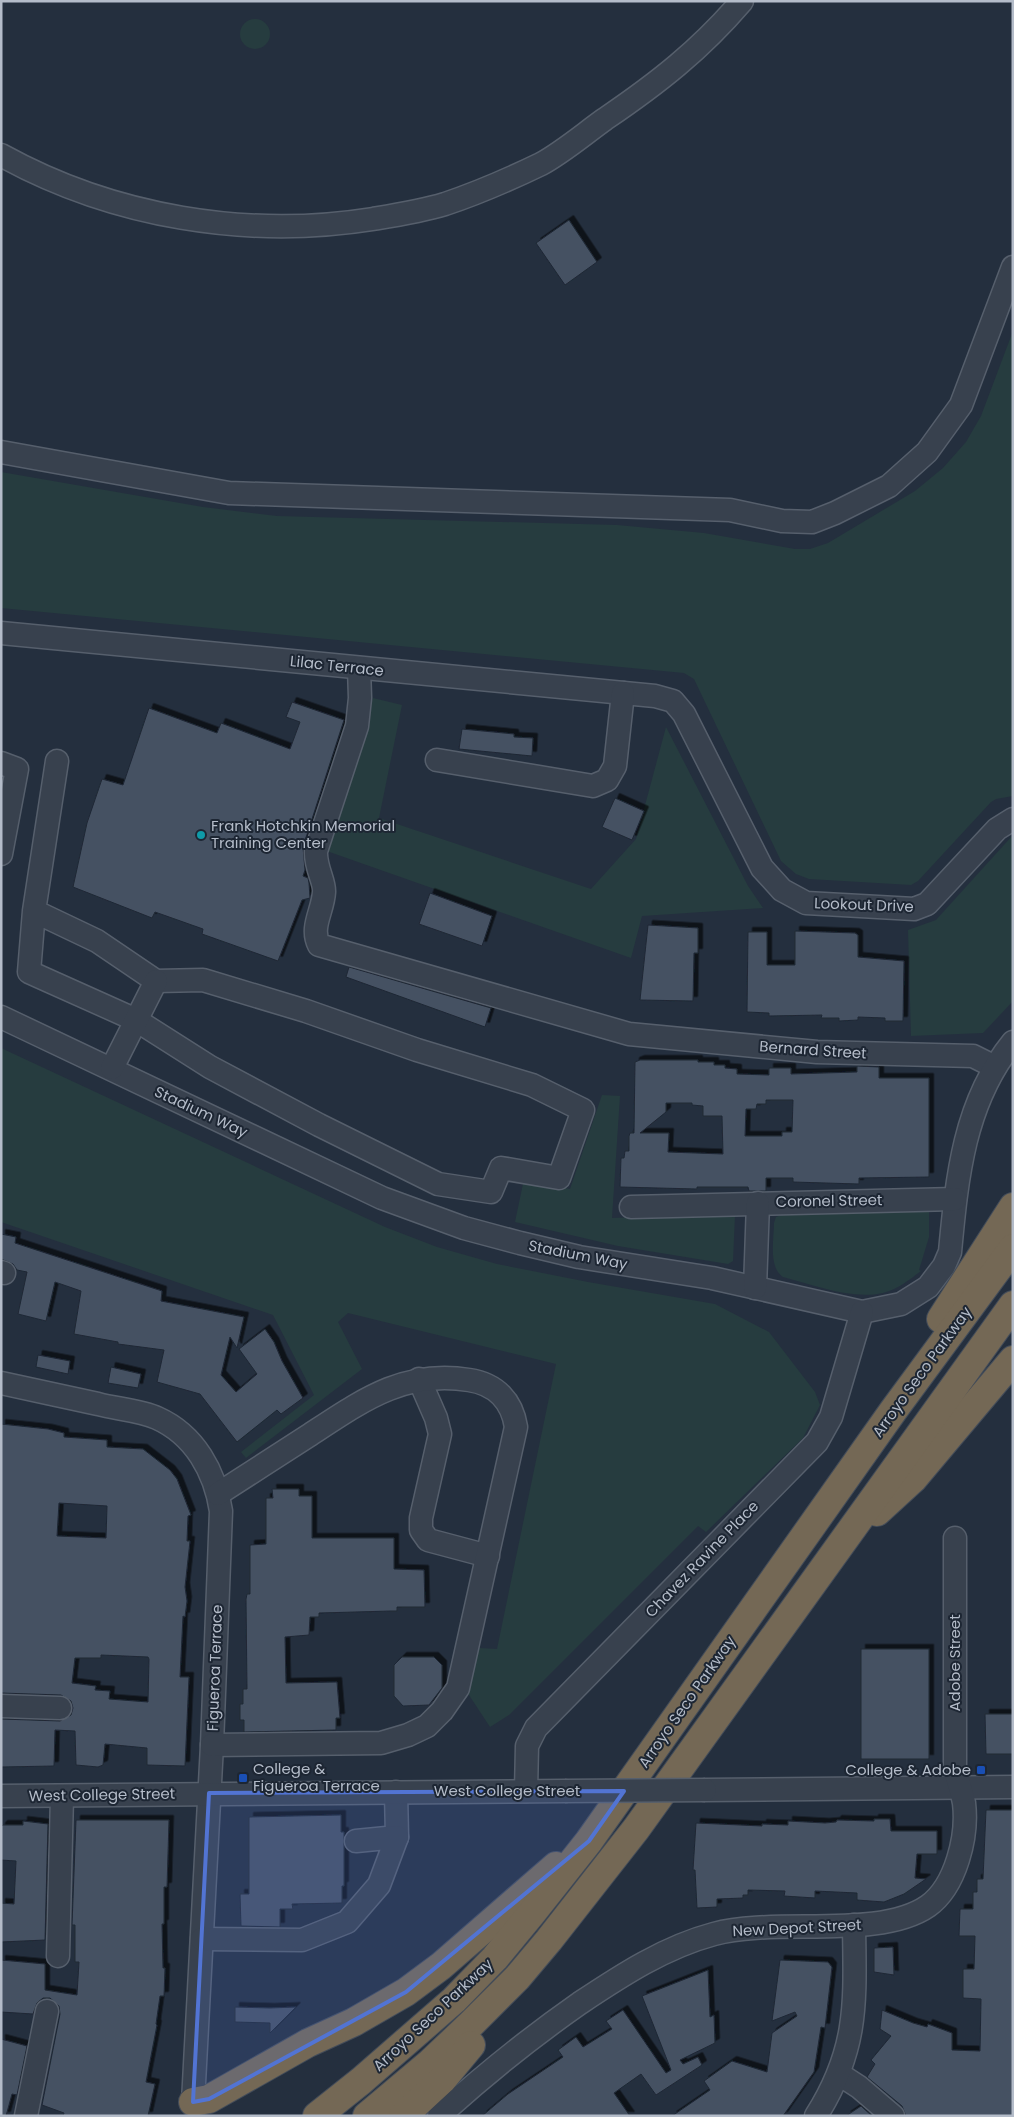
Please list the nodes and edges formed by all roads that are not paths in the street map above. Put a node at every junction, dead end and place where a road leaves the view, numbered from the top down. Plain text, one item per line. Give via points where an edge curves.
1 (742, 1) edge
2 (1, 155) edge
3 (1013, 267) edge
4 (1, 452) edge
5 (1, 633) edge
6 (359, 668) junction
7 (623, 693) junction
8 (673, 702) joint
9 (437, 760) dead end
10 (57, 761) dead end
11 (1, 763) edge
12 (1013, 819) edge
13 (1, 854) edge
14 (34, 911) junction
15 (156, 981) junction
16 (1, 1017) edge
17 (136, 1020) junction
18 (1013, 1042) edge
19 (995, 1067) junction
20 (118, 1072) junction
21 (955, 1199) junction
22 (758, 1203) junction
23 (631, 1206) dead end
24 (1013, 1207) edge
25 (1013, 1248) edge
26 (755, 1288) junction
27 (1013, 1305) edge
28 (862, 1312) junction
29 (1013, 1360) edge
30 (419, 1379) junction
31 (1, 1383) edge
32 (893, 1411) junction
33 (218, 1494) junction
34 (955, 1538) dead end
35 (833, 1552) junction
36 (488, 1556) junction
37 (1, 1706) edge
38 (60, 1708) dead end
39 (212, 1745) junction
40 (960, 1787) junction
41 (1013, 1787) edge
42 (526, 1791) junction
43 (396, 1792) junction
44 (209, 1794) junction
45 (1, 1796) edge
46 (62, 1796) junction
47 (397, 1837) junction
48 (356, 1841) dead end
49 (589, 1841) junction
50 (854, 1925) junction
51 (202, 1939) junction
52 (58, 1956) dead end
53 (517, 1978) junction
54 (47, 2011) dead end
55 (839, 2074) junction
56 (193, 2102) joint
57 (26, 2116) edge
58 (317, 2116) edge
59 (367, 2116) edge
60 (403, 2116) edge
61 (439, 2116) edge
62 (816, 2116) edge
63 (893, 2116) edge

1 - 2 street via 680,65 543,163 444,204 396,216 293,226 197,220 147,211 108,199 62,183
3 - 4 street via 961,405 927,452 889,486 812,522 782,521 730,510 229,493
5 - 6 street, Lilac Terrace
6 - 7 street, Lilac Terrace
6 - 19 street, Bernard Street via 357,726 316,851 315,861 324,888 314,935 319,945 629,1034 817,1052 973,1056
7 - 8 street, Lilac Terrace via 655,696
7 - 9 street via 615,766 607,780 593,786
8 - 12 street, Lookout Drive via 684,714 762,868 782,890 806,903 914,909 927,904 997,829
10 - 14 street
11 - 13 street via 17,769
14 - 15 street via 97,941
14 - 17 street via 29,972
15 - 17 street
15 - 17 street via 203,980 223,986 532,1086 583,1110 559,1178 501,1168 491,1192 438,1184 217,1071
16 - 20 street, Stadium Way
17 - 20 street
18 - 19 street, Stadium Way
19 - 21 street, Stadium Way via 974,1111 960,1163
20 - 26 street, Stadium Way via 382,1198 464,1228 580,1257
21 - 22 street, Coronel Street
21 - 28 street, Stadium Way via 950,1252 944,1266 928,1286 901,1304
22 - 23 street
22 - 26 street, Coronel Street
24 - 32 highway via 948,1307
25 - 32 highway, Arroyo Seco Parkway
26 - 28 street, Stadium Way
27 - 35 highway, Arroyo Seco Parkway
28 - 42 street, Chavez Ravine Place via 831,1417 817,1442 536,1728 527,1746
29 - 35 highway via 913,1479
30 - 33 street via 386,1389 359,1403
30 - 36 street via 440,1434 420,1518 421,1530 428,1540
30 - 36 street via 448,1376 484,1382 502,1395 514,1412 516,1427
31 - 33 street, Figueroa Terrace via 156,1418 180,1432 195,1449 208,1468
32 - 49 highway, Arroyo Seco Parkway
33 - 39 street, Figueroa Terrace via 221,1511
34 - 40 street, Adobe Street via 955,1770
35 - 53 highway, Arroyo Seco Parkway via 636,1828
36 - 39 street via 458,1688 427,1726 381,1743
37 - 38 street
39 - 44 street, Figueroa Terrace
40 - 41 street, West College Street
40 - 42 street, West College Street, bridge
40 - 50 street, New Depot Street via 964,1804 962,1840 954,1876 929,1906 896,1921
42 - 43 street, West College Street
43 - 44 street, West College Street
43 - 47 street
44 - 46 street, West College Street
44 - 51 street, Figueroa Terrace
45 - 46 street, West College Street
46 - 52 street
47 - 48 street
47 - 51 street via 379,1885 347,1922 302,1940
49 - 56 highway via 539,1878 441,1966 406,1992 209,2099
49 - 58 highway, Arroyo Seco Parkway via 514,1935 454,2000
50 - 55 street via 853,2022
50 - 61 street, New Depot Street via 751,1927 714,1934 679,1946 606,1986 527,2040
51 - 56 street, Figueroa Terrace
53 - 59 highway, Arroyo Seco Parkway via 430,2063
53 - 60 highway via 482,2031 442,2080
54 - 57 street
55 - 62 street
55 - 63 street

